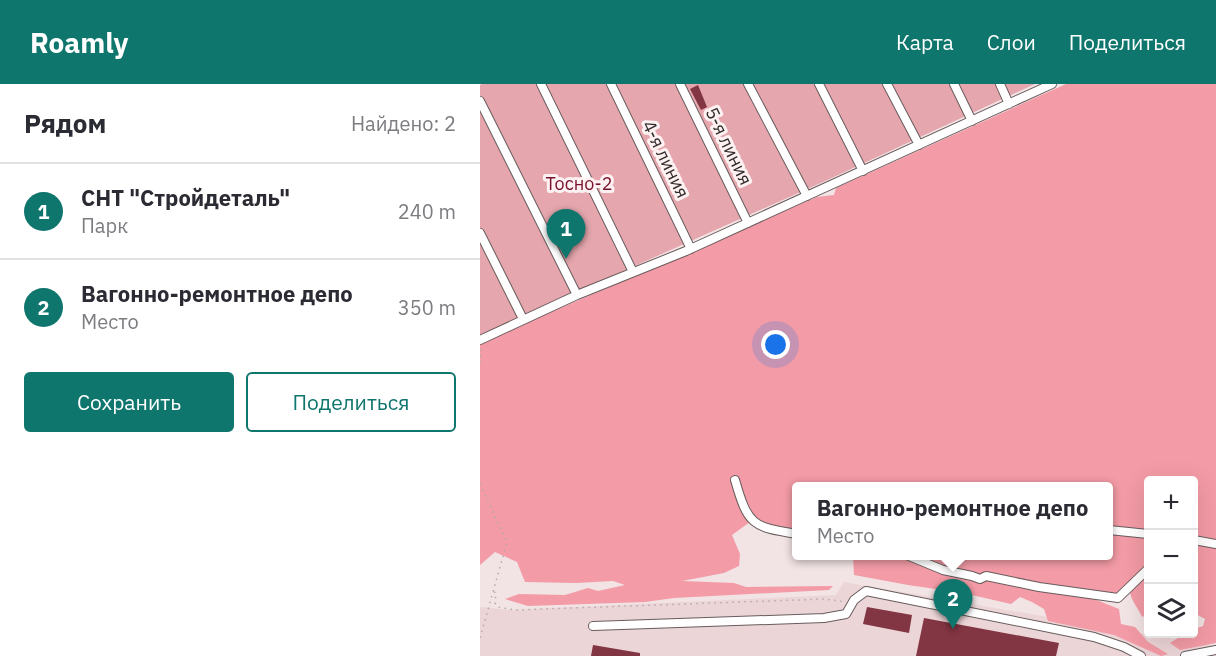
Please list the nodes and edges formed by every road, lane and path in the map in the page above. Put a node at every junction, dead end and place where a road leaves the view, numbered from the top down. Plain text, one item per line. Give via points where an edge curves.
1 (541, 84) edge
2 (611, 84) edge
3 (680, 84) edge
4 (748, 84) edge
5 (819, 84) edge
6 (887, 84) edge
7 (954, 84) edge
8 (999, 84) edge
9 (1051, 84) edge
10 (480, 101) edge
11 (1009, 104) junction
12 (972, 121) junction
13 (919, 145) junction
14 (863, 171) junction
15 (807, 196) junction
16 (748, 223) junction
17 (480, 233) edge
18 (691, 249) junction
19 (633, 272) junction
20 (577, 295) junction
21 (523, 319) junction
22 (481, 339) edge
23 (480, 363) edge
24 (735, 480) dead end
25 (480, 484) edge
26 (1113, 530) edge
27 (792, 533) edge
28 (1144, 534) edge
29 (1198, 541) edge
30 (1216, 544) edge
31 (920, 560) edge
32 (1144, 574) edge
33 (493, 593) junction
34 (853, 602) junction
35 (593, 626) dead end
36 (480, 638) edge
37 (1216, 650) edge
38 (1141, 656) edge
39 (1185, 656) edge

1 - 19 street
2 - 18 street, 4-я линия
3 - 16 street, 5-я линия
4 - 15 street
5 - 14 street
6 - 13 street
7 - 12 street
8 - 11 street
9 - 11 street
10 - 20 street
11 - 12 street
12 - 13 street
13 - 14 street
14 - 15 street
15 - 16 street
16 - 18 street
17 - 21 street
18 - 19 street
19 - 20 street
20 - 21 street
21 - 22 street
22 - 23 path
24 - 27 street via 747,514 756,525
25 - 33 path via 507,542
26 - 28 street
29 - 30 street
31 - 32 street via 980,579 986,576 1118,598
33 - 34 path via 498,607 515,610 825,599
33 - 36 path
34 - 35 street via 846,614 824,618
34 - 38 street via 866,591 1094,637
37 - 39 street

